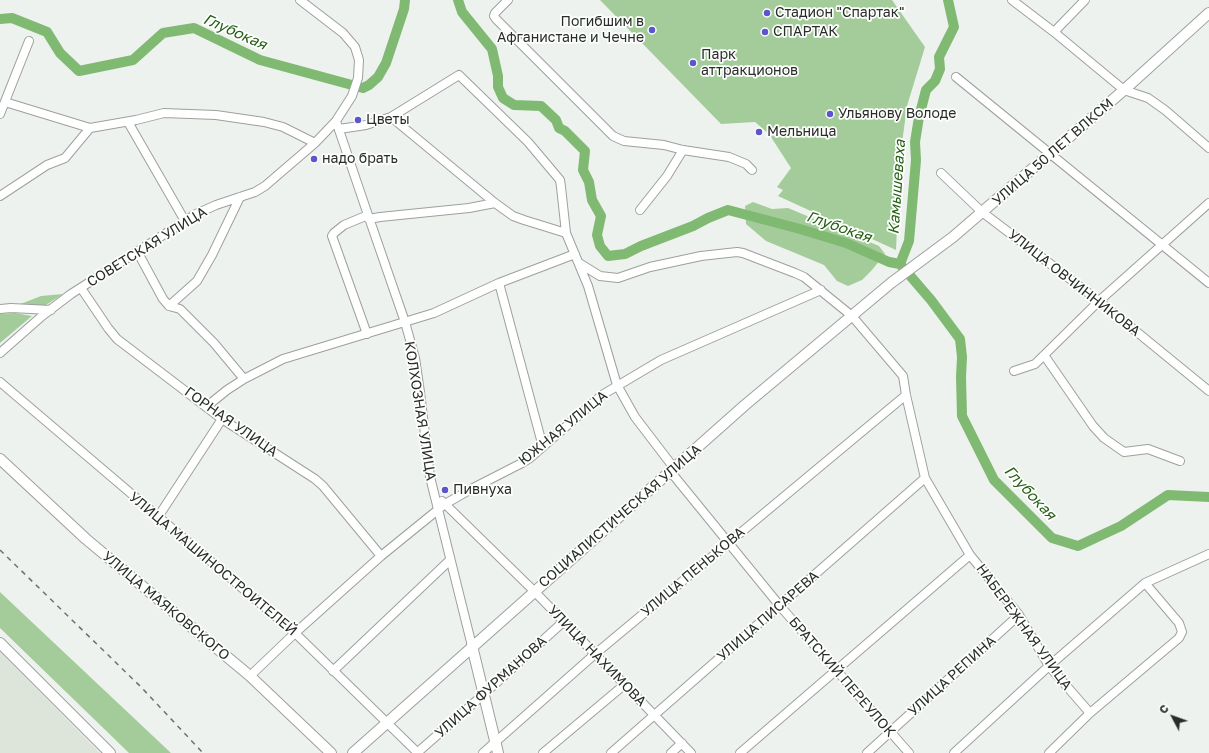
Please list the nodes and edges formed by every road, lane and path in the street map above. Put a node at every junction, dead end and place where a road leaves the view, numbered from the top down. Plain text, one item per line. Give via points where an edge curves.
1 (300, 0) edge
2 (508, 0) edge
3 (1012, 0) edge
4 (1085, 0) edge
5 (1209, 13) edge
6 (1054, 32) junction
7 (29, 40) dead end
8 (956, 78) dead end
9 (1124, 90) junction
10 (5, 102) junction
11 (0, 114) edge
12 (391, 117) junction
13 (128, 122) junction
14 (338, 125) junction
15 (90, 128) junction
16 (316, 143) junction
17 (1209, 148) edge
18 (683, 150) junction
19 (1051, 154) junction
20 (752, 170) dead end
21 (941, 173) dead end
22 (0, 196) edge
23 (240, 197) junction
24 (495, 203) junction
25 (1209, 204) edge
26 (640, 210) dead end
27 (982, 212) junction
28 (368, 217) junction
29 (184, 221) junction
30 (566, 233) junction
31 (1163, 245) junction
32 (138, 251) junction
33 (575, 254) junction
34 (580, 263) junction
35 (1209, 282) edge
36 (500, 283) junction
37 (890, 283) joint
38 (81, 288) junction
39 (820, 290) junction
40 (1099, 301) junction
41 (169, 306) junction
42 (0, 309) edge
43 (51, 310) junction
44 (852, 316) junction
45 (406, 322) junction
46 (367, 334) junction
47 (0, 353) edge
48 (1044, 355) junction
49 (1014, 371) dead end
50 (244, 379) junction
51 (0, 382) edge
52 (617, 385) junction
53 (1209, 391) edge
54 (906, 395) junction
55 (206, 407) junction
56 (222, 419) junction
57 (543, 447) junction
58 (0, 459) edge
59 (1180, 461) dead end
60 (672, 470) junction
61 (925, 478) junction
62 (433, 492) junction
63 (445, 504) junction
64 (438, 510) junction
65 (158, 517) junction
66 (728, 543) junction
67 (1209, 554) edge
68 (970, 555) junction
69 (381, 556) junction
70 (450, 560) junction
71 (1145, 583) junction
72 (534, 591) junction
73 (780, 606) junction
74 (1018, 615) junction
75 (563, 622) junction
76 (294, 633) junction
77 (0, 643) edge
78 (472, 646) junction
79 (595, 654) junction
80 (1049, 666) junction
81 (836, 670) junction
82 (333, 672) junction
83 (250, 676) junction
84 (624, 685) junction
85 (484, 694) junction
86 (1090, 714) junction
87 (654, 715) junction
88 (387, 723) junction
89 (890, 732) junction
90 (495, 742) junction
91 (682, 743) junction
92 (110, 753) edge
93 (331, 753) edge
94 (353, 753) edge
95 (418, 753) edge
96 (483, 753) edge
97 (498, 753) edge
98 (543, 753) edge
99 (611, 753) edge
100 (671, 753) edge
101 (691, 753) edge
102 (740, 753) edge
103 (867, 753) edge
104 (909, 753) edge
105 (954, 753) edge
106 (1049, 753) edge

1 - 14 street, СОВЕТСКАЯ УЛИЦА via 350,39 359,60 358,78
2 - 18 street via 494,16 613,136 624,141 664,145
3 - 6 street
4 - 6 street
5 - 9 main road, УЛИЦА 50 ЛЕТ ВЛКСМ
6 - 9 street
7 - 10 street
8 - 19 street
9 - 17 street via 1148,98
9 - 19 main road, УЛИЦА 50 ЛЕТ ВЛКСМ
10 - 11 street
10 - 15 street
12 - 14 street via 366,125
12 - 24 street
12 - 30 street via 458,75 528,142 556,175 561,187
13 - 15 street
13 - 16 street via 164,113 216,115 283,127
13 - 29 street
14 - 16 street, СОВЕТСКАЯ УЛИЦА
14 - 28 street, КОЛХОЗНАЯ УЛИЦА
15 - 22 street via 65,158 47,165
16 - 23 street, СОВЕТСКАЯ УЛИЦА via 265,186
18 - 20 street via 729,156 746,164
18 - 26 street via 667,176
19 - 27 main road, УЛИЦА 50 ЛЕТ ВЛКСМ
19 - 31 street
21 - 27 street, УЛИЦА ОВЧИННИКОВА
23 - 29 street, СОВЕТСКАЯ УЛИЦА via 216,205
23 - 41 street via 197,282
24 - 28 street via 469,208
24 - 30 street via 513,216
25 - 31 street
27 - 37 main road, УЛИЦА 50 ЛЕТ ВЛКСМ
27 - 40 street, УЛИЦА ОВЧИННИКОВА
28 - 45 street, КОЛХОЗНАЯ УЛИЦА
28 - 46 street via 344,225 332,236
29 - 32 street, СОВЕТСКАЯ УЛИЦА
30 - 33 street
31 - 35 street
31 - 40 street
32 - 38 street, СОВЕТСКАЯ УЛИЦА
32 - 41 street
33 - 34 street, БРАТСКИЙ ПЕРЕУЛОК
33 - 36 street
34 - 39 street, НАБЕРЕЖНАЯ УЛИЦА via 600,276 618,278 650,267 701,256 737,252 804,277
34 - 52 street, БРАТСКИЙ ПЕРЕУЛОК
36 - 45 street via 434,313
36 - 57 street
37 - 44 main road, СОЦИАЛИСТИЧЕСКАЯ УЛИЦА
38 - 43 street, СОВЕТСКАЯ УЛИЦА
38 - 55 street, ГОРНАЯ УЛИЦА via 118,339
39 - 44 street, НАБЕРЕЖНАЯ УЛИЦА
39 - 52 street, ЮЖНАЯ УЛИЦА via 661,360
40 - 48 street
40 - 53 street, УЛИЦА ОВЧИННИКОВА
41 - 50 street via 180,310 214,343
42 - 43 street
43 - 47 street, СОВЕТСКАЯ УЛИЦА
44 - 54 street, НАБЕРЕЖНАЯ УЛИЦА via 904,376
44 - 60 main road, СОЦИАЛИСТИЧЕСКАЯ УЛИЦА
45 - 46 street
45 - 62 street, КОЛХОЗНАЯ УЛИЦА via 415,358
46 - 50 street via 283,359
48 - 49 street via 1035,364
48 - 59 street via 1104,438 1124,452 1148,449
50 - 55 street
51 - 65 street, УЛИЦА МАШИНОСТРОИТЕЛЕЙ
52 - 57 street, ЮЖНАЯ УЛИЦА via 596,399
52 - 60 street, БРАТСКИЙ ПЕРЕУЛОК via 635,417
54 - 61 street, НАБЕРЕЖНАЯ УЛИЦА
54 - 66 street, УЛИЦА ПЕНЬКОВА
55 - 56 street, ГОРНАЯ УЛИЦА
56 - 65 street
56 - 69 street, ГОРНАЯ УЛИЦА via 315,479
57 - 63 street, ЮЖНАЯ УЛИЦА via 522,463
58 - 83 main road, УЛИЦА МАЯКОВСКОГО via 86,539
60 - 66 street, БРАТСКИЙ ПЕРЕУЛОК
60 - 72 main road, СОЦИАЛИСТИЧЕСКАЯ УЛИЦА
61 - 68 street, НАБЕРЕЖНАЯ УЛИЦА
61 - 73 street, УЛИЦА ПИСАРЕВА
62 - 63 street, УЛИЦА НАХИМОВА
62 - 64 street, КОЛХОЗНАЯ УЛИЦА
63 - 64 street, ЮЖНАЯ УЛИЦА
63 - 72 street, УЛИЦА НАХИМОВА
64 - 69 street, ЮЖНАЯ УЛИЦА
64 - 70 street, КОЛХОЗНАЯ УЛИЦА
65 - 76 street, УЛИЦА МАШИНОСТРОИТЕЛЕЙ
66 - 73 street, БРАТСКИЙ ПЕРЕУЛОК
66 - 79 street, УЛИЦА ПЕНЬКОВА
67 - 71 street
68 - 74 street, НАБЕРЕЖНАЯ УЛИЦА
68 - 81 street
69 - 76 street, ЮЖНАЯ УЛИЦА
70 - 78 street, КОЛХОЗНАЯ УЛИЦА
70 - 82 street
71 - 80 street
71 - 86 street via 1179,623 1182,632 1179,638
72 - 75 street, УЛИЦА НАХИМОВА
72 - 78 main road, СОЦИАЛИСТИЧЕСКАЯ УЛИЦА
73 - 81 street, БРАТСКИЙ ПЕРЕУЛОК
73 - 87 street, УЛИЦА ПИСАРЕВА
74 - 80 street, НАБЕРЕЖНАЯ УЛИЦА
74 - 89 street, УЛИЦА РЕПИНА
75 - 79 street, УЛИЦА НАХИМОВА
75 - 85 street, УЛИЦА ФУРМАНОВА
76 - 82 street, УЛИЦА МАШИНОСТРОИТЕЛЕЙ
76 - 83 street, ЮЖНАЯ УЛИЦА
77 - 92 main road
78 - 85 main road, КОЛХОЗНАЯ УЛИЦА
78 - 88 main road, СОЦИАЛИСТИЧЕСКАЯ УЛИЦА
79 - 84 street, УЛИЦА НАХИМОВА
79 - 90 street, УЛИЦА ПЕНЬКОВА
80 - 86 street, НАБЕРЕЖНАЯ УЛИЦА
80 - 105 street
81 - 89 street, БРАТСКИЙ ПЕРЕУЛОК
81 - 102 street
82 - 88 street, УЛИЦА МАШИНОСТРОИТЕЛЕЙ
83 - 93 main road, УЛИЦА МАЯКОВСКОГО
84 - 87 street, УЛИЦА НАХИМОВА
84 - 98 street
85 - 90 main road, КОЛХОЗНАЯ УЛИЦА
85 - 95 street, УЛИЦА ФУРМАНОВА
86 - 106 street
87 - 91 street, УЛИЦА НАХИМОВА
87 - 99 street, УЛИЦА ПИСАРЕВА
88 - 94 main road, СОЦИАЛИСТИЧЕСКАЯ УЛИЦА
88 - 95 street, УЛИЦА МАШИНОСТРОИТЕЛЕЙ
89 - 103 street, УЛИЦА РЕПИНА
89 - 104 street, БРАТСКИЙ ПЕРЕУЛОК
90 - 96 street, УЛИЦА ПЕНЬКОВА
90 - 97 main road, КОЛХОЗНАЯ УЛИЦА
91 - 100 street
91 - 101 street, УЛИЦА НАХИМОВА

